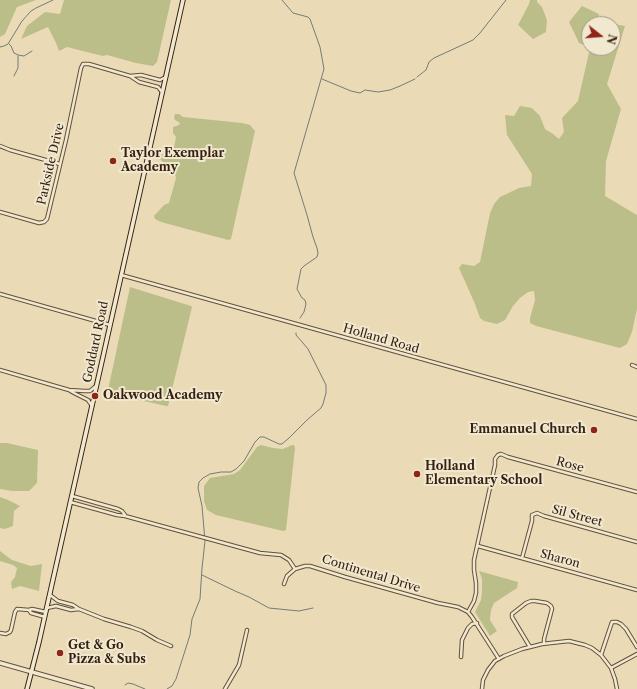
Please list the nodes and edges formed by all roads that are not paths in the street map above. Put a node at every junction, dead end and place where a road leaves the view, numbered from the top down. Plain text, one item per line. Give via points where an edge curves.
1 (183, 0) edge
2 (130, 76) junction
3 (166, 76) junction
4 (162, 93) junction
5 (0, 146) edge
6 (60, 164) junction
7 (0, 212) edge
8 (121, 275) junction
9 (0, 294) edge
10 (110, 325) junction
11 (632, 365) dead end
12 (637, 366) edge
13 (0, 370) edge
14 (96, 386) junction
15 (69, 390) junction
16 (92, 406) junction
17 (637, 419) edge
18 (637, 492) edge
19 (72, 496) junction
20 (70, 502) junction
21 (125, 516) junction
22 (637, 542) edge
23 (478, 546) junction
24 (522, 558) junction
25 (295, 569) junction
26 (284, 584) dead end
27 (637, 590) edge
28 (50, 595) junction
29 (79, 609) junction
30 (29, 610) junction
31 (46, 610) junction
32 (468, 612) junction
33 (44, 617) junction
34 (477, 622) junction
35 (246, 630) dead end
36 (0, 633) edge
37 (544, 643) junction
38 (171, 646) dead end
39 (530, 647) junction
40 (637, 647) edge
41 (637, 654) edge
42 (601, 655) junction
43 (461, 656) dead end
44 (499, 659) junction
45 (0, 663) edge
46 (611, 668) junction
47 (32, 672) junction
48 (27, 689) edge
49 (92, 689) edge
50 (225, 689) edge
51 (482, 689) edge
52 (617, 689) edge

1 - 3 main road, Goddard Road
2 - 3 street via 141,75 160,80
2 - 4 street via 139,82 158,87
2 - 6 street, Parkside Drive via 83,64
3 - 4 main road, Goddard Road
4 - 8 main road, Goddard Road
5 - 6 street
6 - 7 street, Parkside Drive via 46,221 39,223
8 - 10 main road, Goddard Road
8 - 17 street, Holland Road
9 - 10 street
10 - 14 main road, Goddard Road
11 - 12 street
13 - 15 street
14 - 15 street via 90,391
14 - 16 main road, Goddard Road
15 - 16 street via 88,400
16 - 19 main road, Goddard Road
18 - 23 street, Rose via 498,455 495,459
19 - 20 main road, Goddard Road
19 - 21 street via 118,509
20 - 21 street
20 - 28 main road, Goddard Road
21 - 25 street via 260,553 281,555 289,560
22 - 24 street, Sil Street via 537,513 532,515
23 - 24 street, Sharon
23 - 32 street via 474,564 476,593
24 - 27 street, Sharon
25 - 26 street via 287,576
25 - 32 street, Continental Drive via 314,566 327,572 438,603 458,606
28 - 29 street
28 - 31 main road, Goddard Road
29 - 31 street via 71,610 56,606
29 - 38 street via 131,626
30 - 31 street
30 - 33 street
30 - 36 street via 16,610 10,632
31 - 33 main road, Goddard Road
32 - 34 street, Continental Drive
33 - 47 main road, Goddard Road
34 - 43 street via 468,628 462,640
34 - 44 street, Continental Drive
35 - 50 street via 239,665
37 - 39 street
37 - 39 street via 552,609 547,603 531,601 512,614
37 - 42 street via 574,641 592,648
39 - 44 street
40 - 42 street via 623,626 612,622
41 - 46 street
42 - 46 street
44 - 51 street via 493,662 486,673
45 - 47 main road
46 - 52 street
47 - 48 main road, Goddard Road
47 - 49 main road

